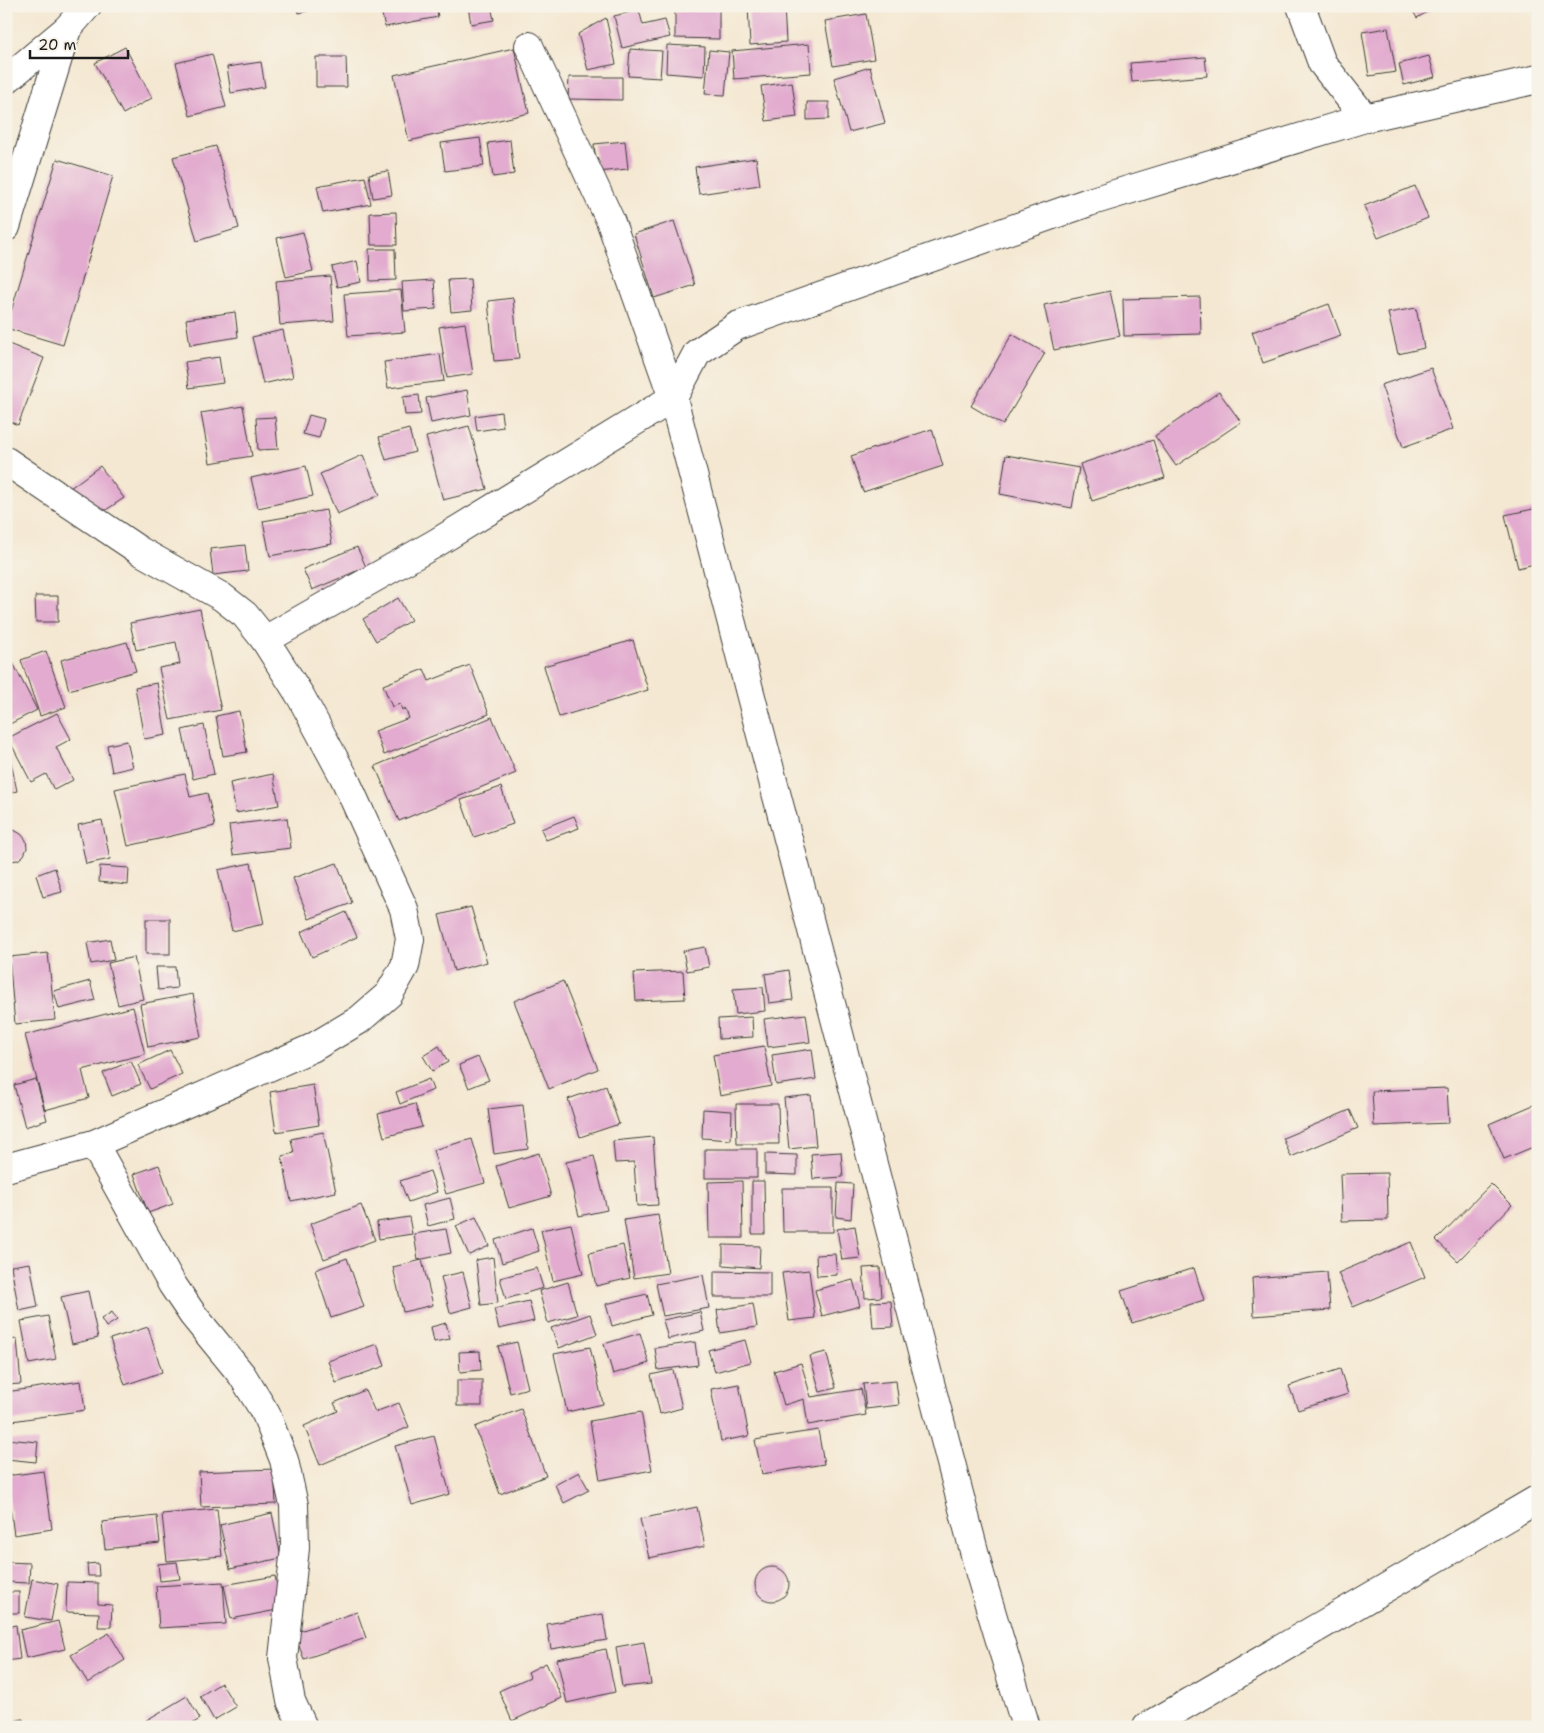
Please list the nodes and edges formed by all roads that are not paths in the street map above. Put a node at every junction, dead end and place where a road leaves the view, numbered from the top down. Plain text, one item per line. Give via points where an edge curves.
1 (86, 6) edge
2 (1301, 6) edge
3 (67, 28) junction
4 (529, 46) dead end
5 (1538, 79) edge
6 (6, 80) edge
7 (1365, 118) junction
8 (6, 227) edge
9 (672, 398) junction
10 (6, 461) edge
11 (265, 640) junction
12 (94, 1144) junction
13 (6, 1168) edge
14 (1538, 1499) edge
15 (303, 1727) edge
16 (1026, 1727) edge
17 (1147, 1727) edge

1 - 3 street
2 - 7 street via 1322,63
3 - 6 street
3 - 8 street
4 - 9 street via 610,220
5 - 7 street
7 - 9 street via 1089,202 737,326 697,353
9 - 11 street via 436,543
9 - 16 street via 980,1574
10 - 11 street via 140,551 222,597 245,614
11 - 12 street via 301,697 344,777 404,909 410,939 405,966 389,994 359,1020 312,1048
12 - 13 street
12 - 15 street via 172,1284 192,1315 242,1375 266,1414 284,1460 294,1505 295,1548 283,1658 291,1701
14 - 17 street

